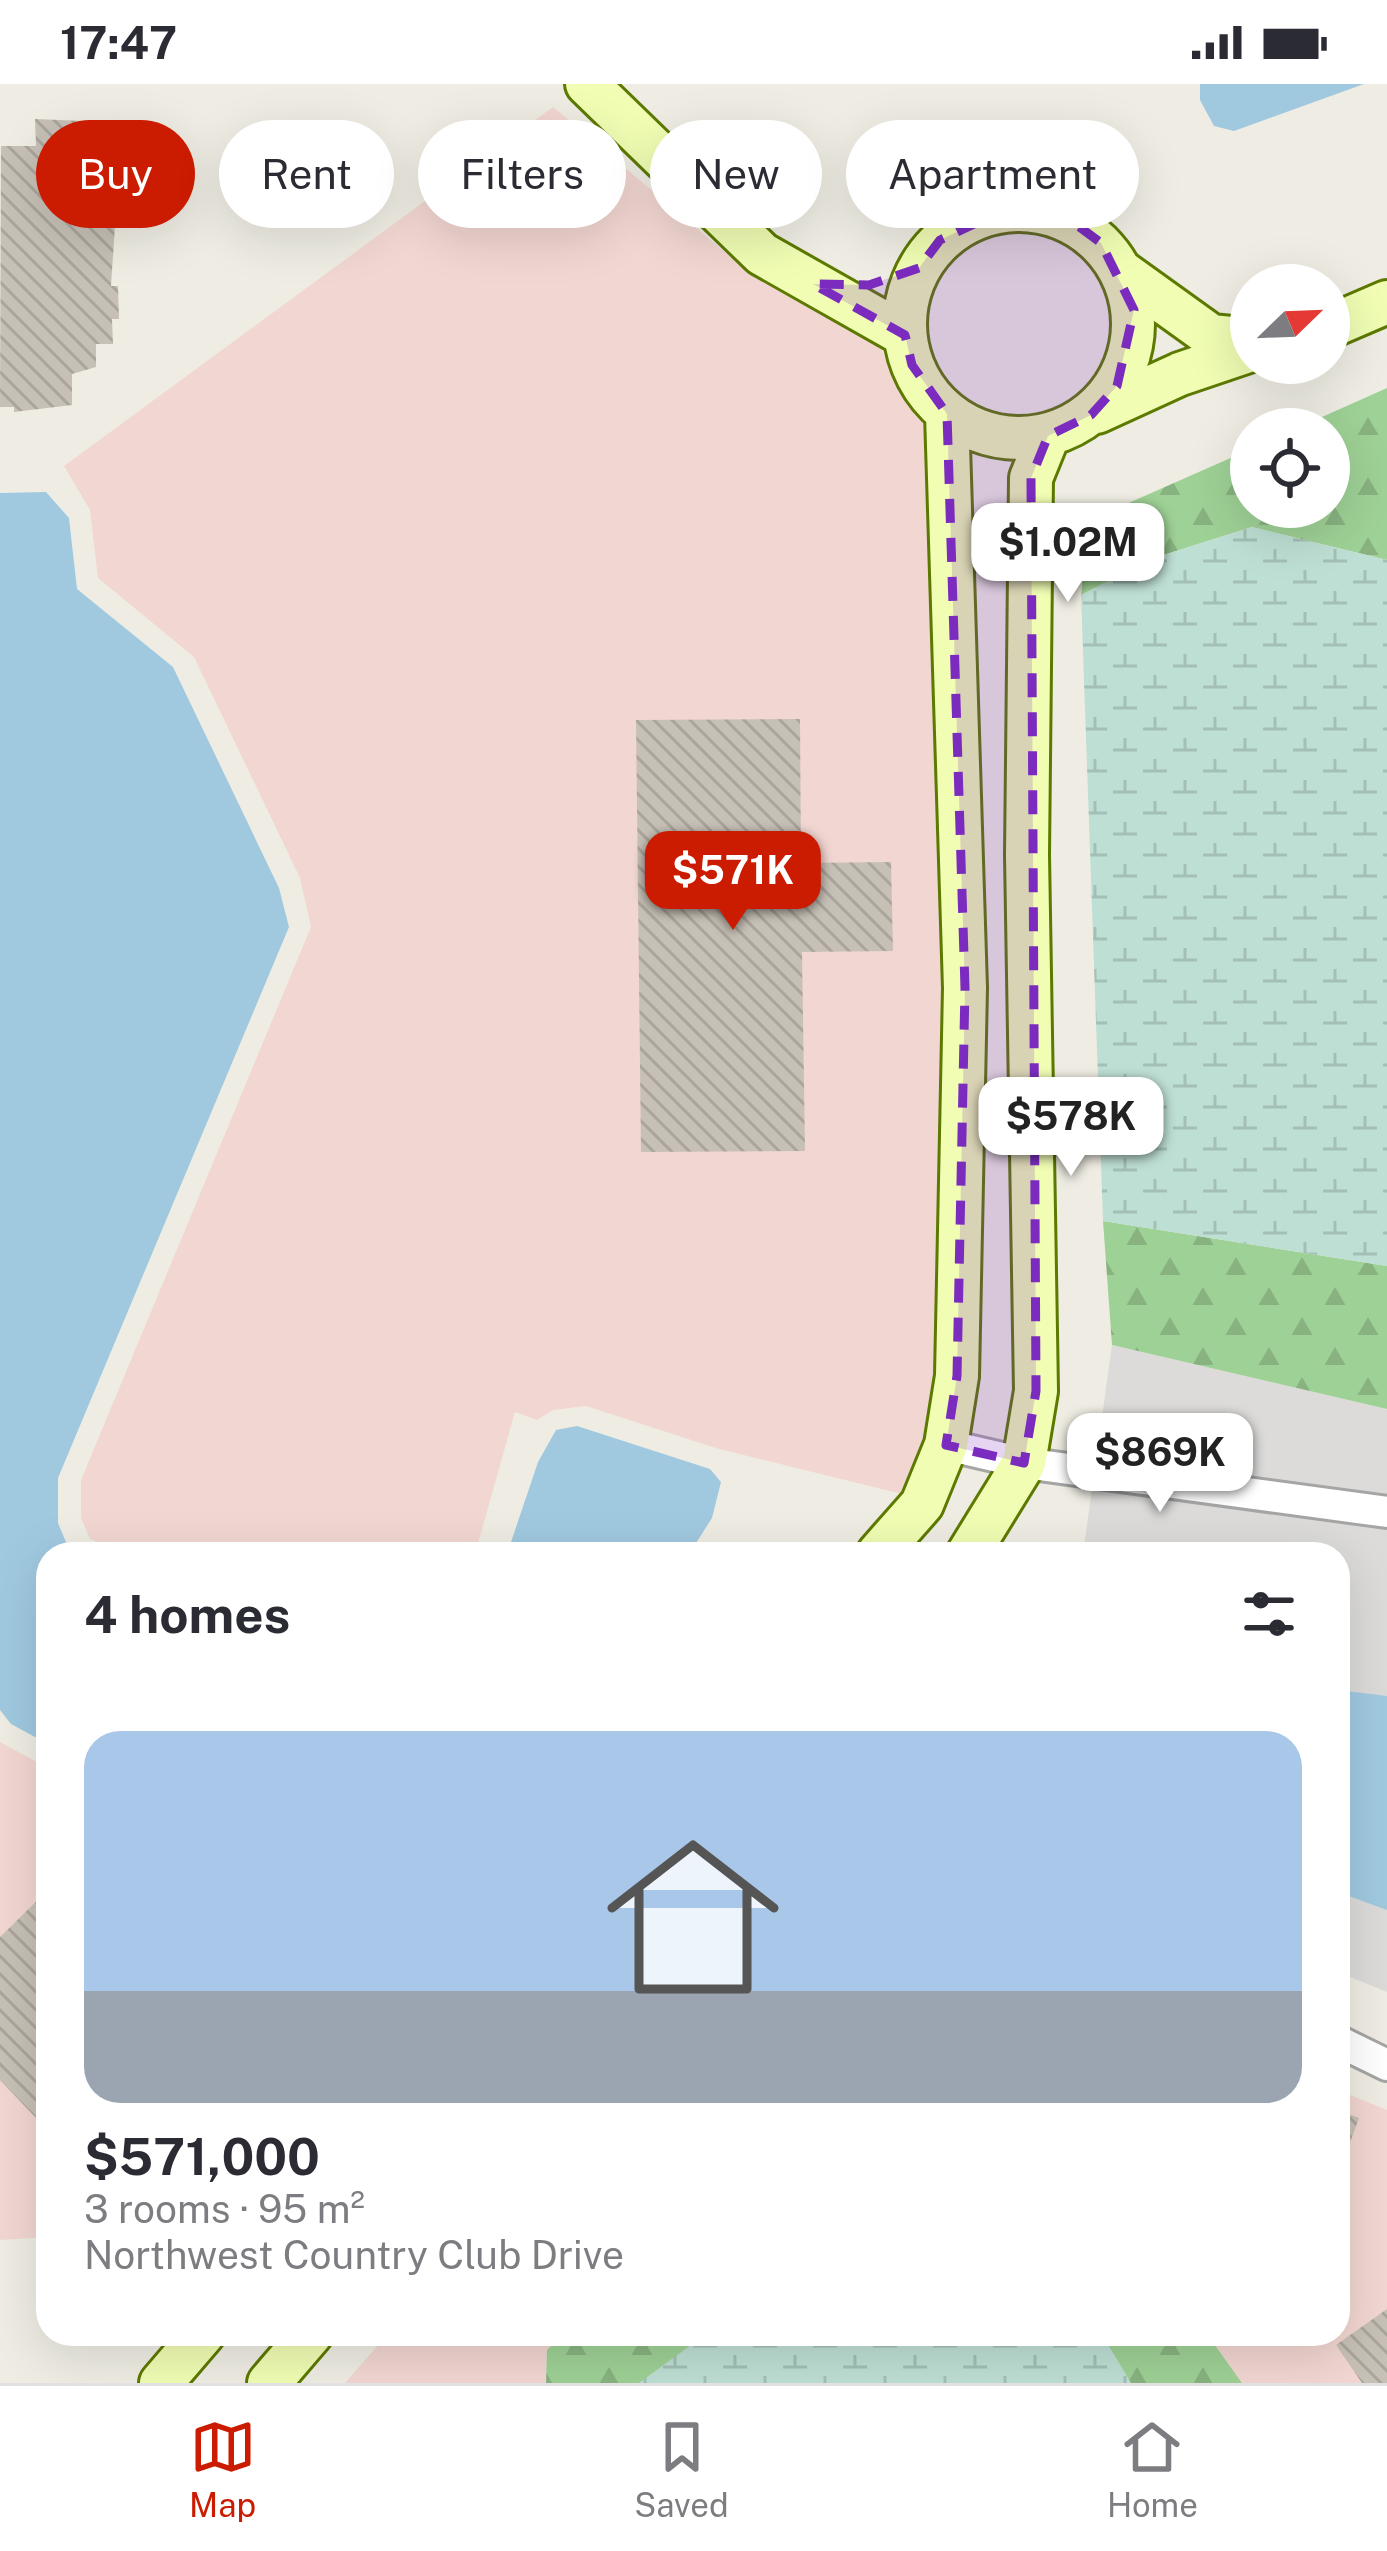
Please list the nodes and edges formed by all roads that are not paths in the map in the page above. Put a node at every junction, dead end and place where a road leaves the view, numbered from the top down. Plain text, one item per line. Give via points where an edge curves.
1 (587, 84) edge
2 (919, 268) junction
3 (1122, 272) junction
4 (813, 284) junction
5 (1387, 302) edge
6 (1350, 318) edge
7 (905, 335) junction
8 (1230, 338) edge
9 (1230, 357) edge
10 (947, 413) junction
11 (1091, 415) junction
12 (1048, 436) junction
13 (946, 1445) junction
14 (1024, 1463) junction
15 (1387, 1512) edge
16 (889, 1542) edge
17 (975, 1542) edge
18 (1350, 2047) edge
19 (1387, 2065) edge
20 (192, 2346) edge
21 (301, 2346) edge
22 (161, 2383) edge
23 (269, 2383) edge

1 - 4 street via 762,254
2 - 3 street via 970,220 1039,210 1073,222
2 - 4 street via 868,285
2 - 7 street
3 - 8 street via 1211,336
3 - 11 street via 1134,310 1132,349 1117,386
4 - 7 street
5 - 6 street
7 - 10 street via 912,365
9 - 11 street
10 - 12 street via 1013,440
10 - 13 street via 965,988 957,1376
11 - 12 street
12 - 14 street via 1030,478 1036,1391
13 - 14 street
13 - 16 street via 922,1504
14 - 15 street
14 - 17 street
18 - 19 street
20 - 22 street
21 - 23 street

